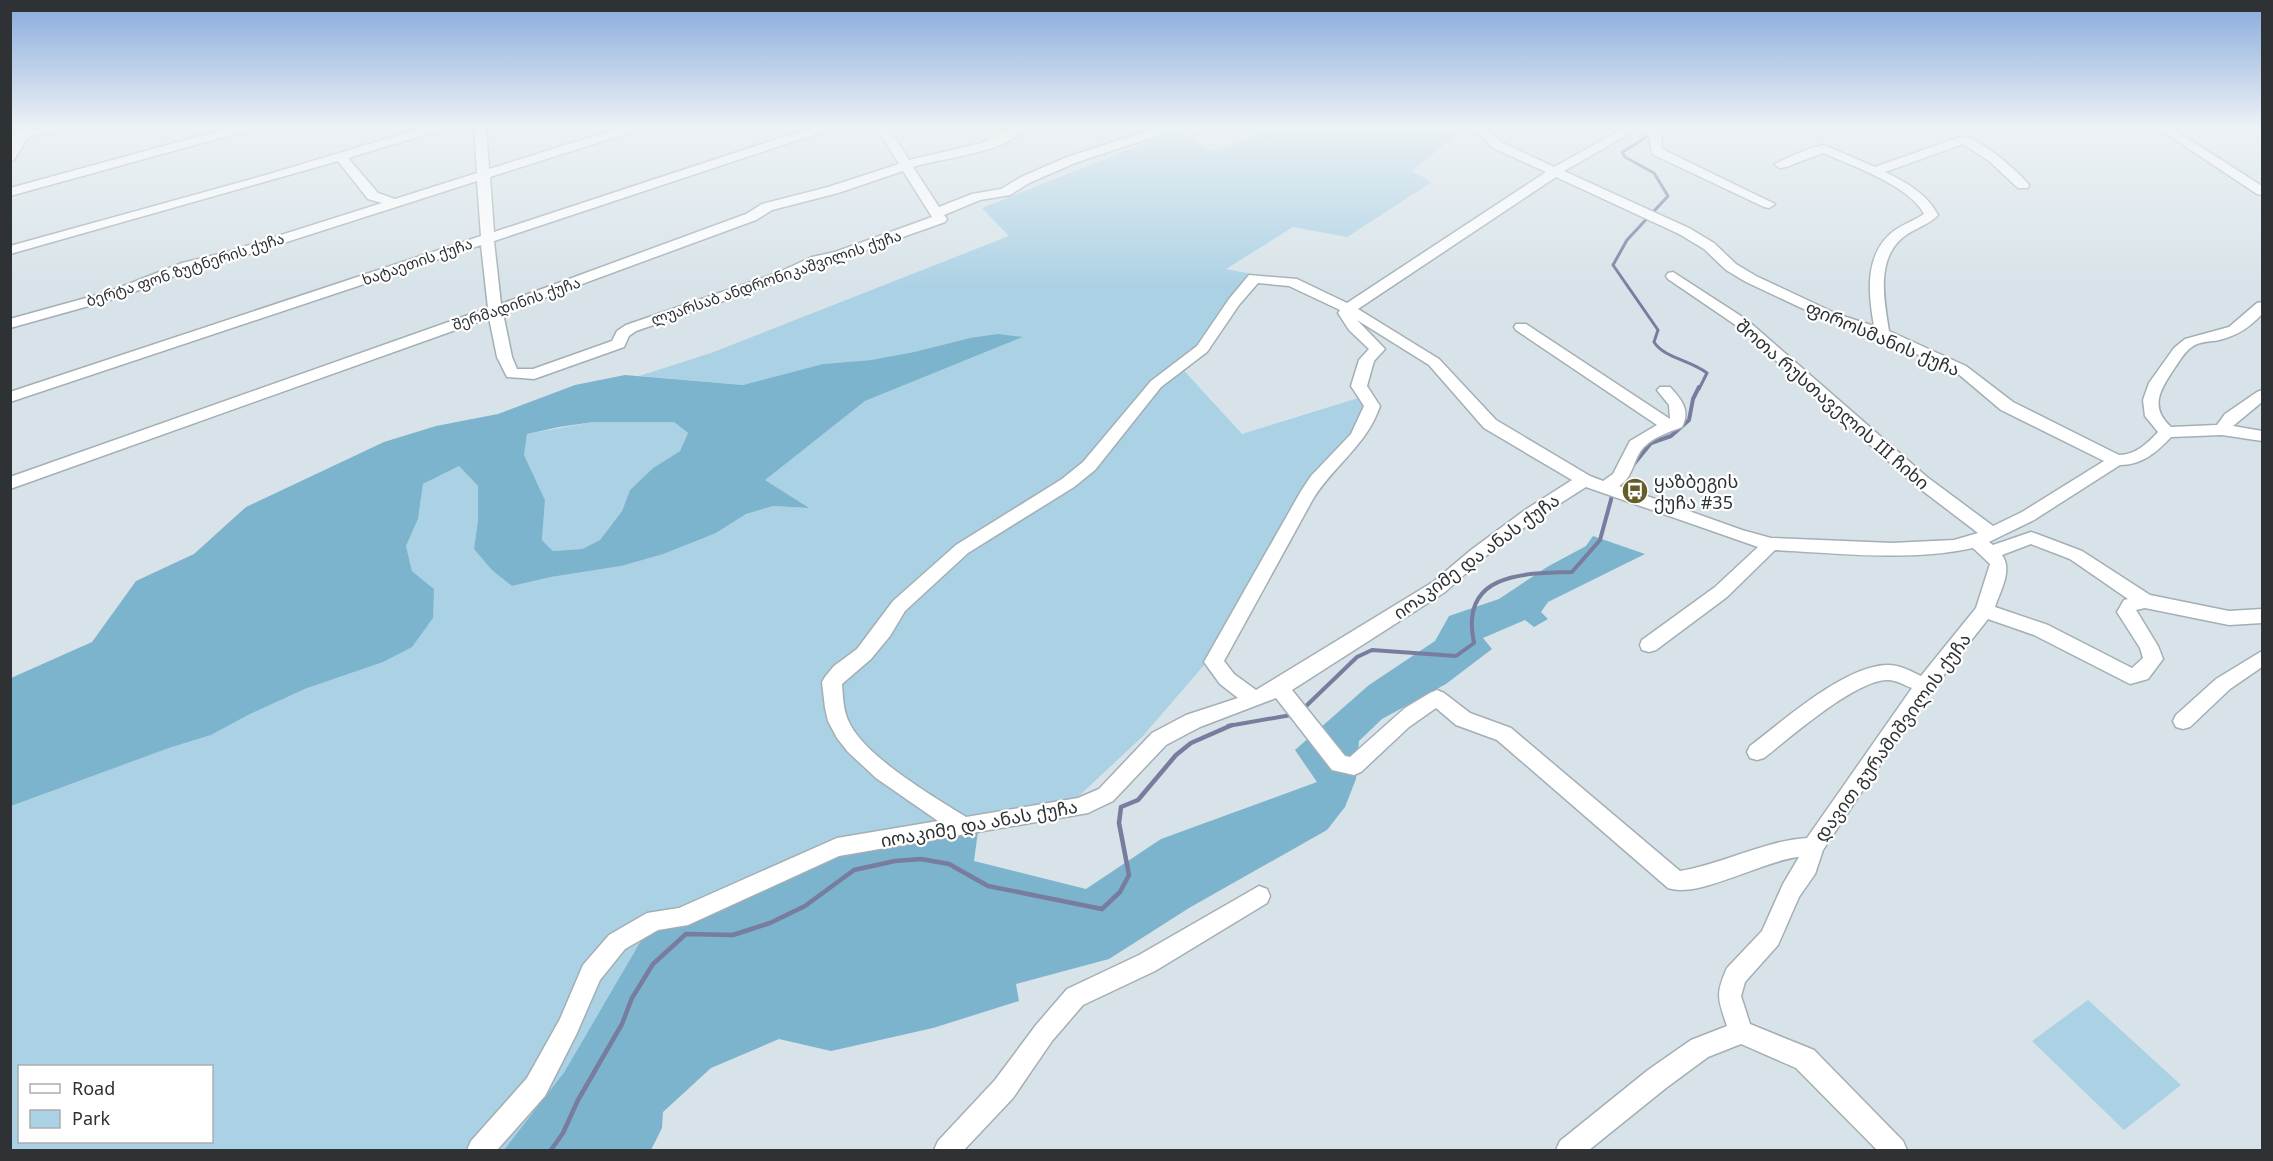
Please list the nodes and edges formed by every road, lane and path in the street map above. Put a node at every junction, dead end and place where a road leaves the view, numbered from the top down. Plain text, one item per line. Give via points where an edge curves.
1 (49, 181) edge
2 (252, 181) edge
3 (361, 181) edge
4 (460, 181) edge
5 (485, 181) edge
6 (659, 181) edge
7 (854, 181) edge
8 (915, 181) edge
9 (1023, 181) edge
10 (1540, 181) edge
11 (1574, 181) edge
12 (1720, 181) edge
13 (1891, 181) edge
14 (2019, 181) edge
15 (2247, 181) edge
16 (2023, 185) dead end
17 (2262, 191) edge
18 (10, 192) edge
19 (392, 202) junction
20 (1769, 204) dead end
21 (939, 216) junction
22 (489, 237) junction
23 (10, 250) edge
24 (1673, 276) dead end
25 (2262, 306) edge
26 (495, 309) junction
27 (1348, 309) junction
28 (10, 324) edge
29 (1521, 327) dead end
30 (1882, 333) junction
31 (1665, 390) dead end
32 (2262, 396) edge
33 (10, 397) edge
34 (1668, 425) junction
35 (2222, 430) junction
36 (2168, 432) junction
37 (2262, 436) edge
38 (2116, 460) junction
39 (1584, 480) junction
40 (10, 483) edge
41 (1604, 488) junction
42 (1986, 542) junction
43 (1771, 544) junction
44 (2145, 601) junction
45 (1984, 611) junction
46 (2262, 616) edge
47 (1649, 645) dead end
48 (2262, 658) edge
49 (1925, 685) junction
50 (1279, 688) junction
51 (1255, 700) junction
52 (2183, 721) dead end
53 (1757, 752) dead end
54 (964, 827) junction
55 (1813, 847) junction
56 (1258, 896) dead end
57 (1741, 1032) junction
58 (480, 1150) edge
59 (947, 1150) edge
60 (1569, 1150) edge
61 (1894, 1150) edge

1 - 18 street
2 - 23 street
3 - 19 street via 373,196
4 - 19 street, ბერტა ფონ ზუტნერის ქუჩა
5 - 22 street
6 - 22 street, ხატაეთის ქუჩა
7 - 26 street, შერმადინის ქუჩა via 767,207 751,217 618,267
8 - 21 street
9 - 21 street, ლუარსაბ ანდრონიკაშვილის ქუჩა via 1005,192 977,197
10 - 27 street
11 - 30 street, ფიროსმანის ქუჩა via 1709,246 1731,267 1759,283 1832,316
12 - 20 street
13 - 30 street via 1917,197 1931,216 1898,234 1877,267
14 - 16 street
15 - 17 street
19 - 28 street, ბერტა ფონ ზუტნერის ქუჩა via 187,266 116,294
21 - 26 street, ლუარსაბ ანდრონიკაშვილის ქუჩა via 631,328 622,334 619,344 534,374 512,374 503,357
22 - 26 street
22 - 33 street, ხატაეთის ქუჩა
24 - 42 street, შოთა რუსთაველის III ჩიხი via 1742,323
25 - 36 street via 2239,329 2194,339 2185,345 2158,381 2149,404 2151,415
26 - 40 street, შერმადინის ქუჩა
27 - 39 street via 1434,362 1490,424
27 - 51 street via 1345,313 1354,327 1378,350 1367,360 1359,386 1372,405 1367,424 1301,504 1214,662 1227,679
27 - 54 street via 1293,282 1254,278 1202,349 1156,384 1089,466 962,549 899,606 864,654 832,682 843,731 880,770
29 - 34 street
30 - 38 street, ფიროსმანის ქუჩა via 1961,369 2007,406
31 - 34 street via 1678,405 1680,416 1677,423
32 - 35 street
34 - 41 street via 1636,445 1620,478
35 - 36 street
35 - 37 street
36 - 38 street via 2152,448 2130,460
38 - 42 street
39 - 41 street
39 - 50 street, იოაკიმე და ანას ქუჩა via 1522,520 1439,587
41 - 43 street
42 - 43 street via 1892,549
42 - 44 street via 2031,538 2057,546
42 - 45 street, დავით გურამიშვილის ქუჩა via 1999,563
43 - 47 street via 1721,592
44 - 45 street via 2130,605 2126,612 2149,646 2153,659 2136,676 2056,635
44 - 46 street via 2229,618
45 - 49 street, დავით გურამიშვილის ქუჩა
48 - 52 street via 2223,684
49 - 53 street via 1902,675 1873,673 1850,685
49 - 55 street, დავით გურამიშვილის ქუჩა
50 - 51 street, იოაკიმე და ანას ქუჩა
50 - 55 street via 1339,764 1354,766 1388,730 1437,698 1463,719 1504,734 1676,881 1701,877 1784,849
51 - 54 street, იოაკიმე და ანას ქუჩა via 1193,721 1159,739 1106,795 1081,807
54 - 58 street, იოაკიმე და ანას ქუჩა via 837,847 680,918 655,920 617,942 591,973 536,1087
55 - 57 street, დავით გურამიშვილის ქუჩა via 1807,867 1791,891 1770,938 1734,975 1729,996
56 - 59 street via 1147,963 1076,998 1044,1033 1004,1089
57 - 60 street via 1700,1048
57 - 61 street via 1805,1059

